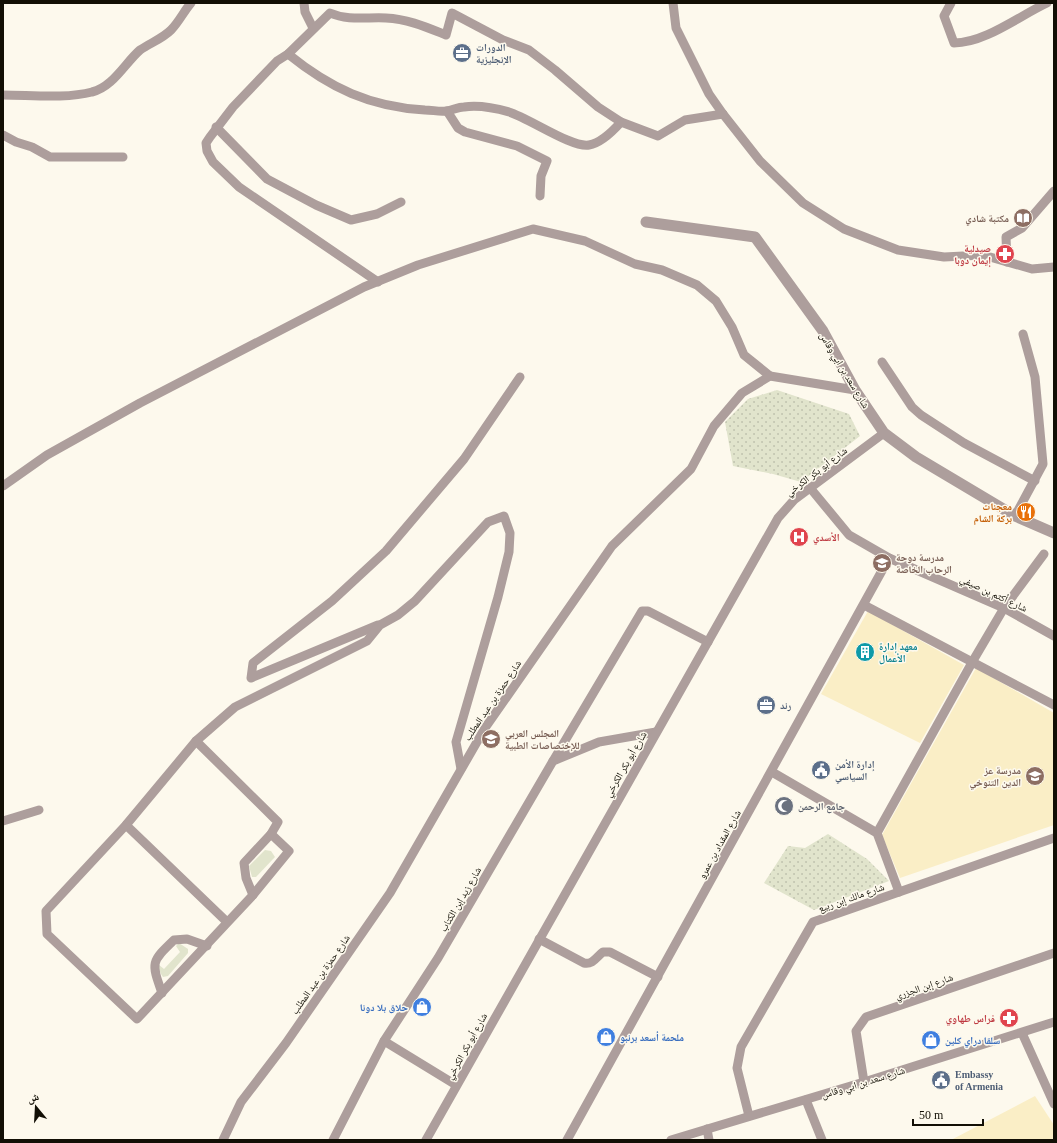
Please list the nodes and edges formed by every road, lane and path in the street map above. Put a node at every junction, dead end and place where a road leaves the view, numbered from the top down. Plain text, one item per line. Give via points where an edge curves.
1 (191, 3) edge
2 (304, 3) edge
3 (332, 3) edge
4 (672, 3) edge
5 (951, 3) edge
6 (1047, 3) edge
7 (330, 13) junction
8 (314, 28) junction
9 (288, 54) junction
10 (3, 95) edge
11 (447, 111) junction
12 (723, 114) junction
13 (621, 122) junction
14 (216, 127) junction
15 (3, 135) edge
16 (123, 157) dead end
17 (1054, 191) edge
18 (540, 196) dead end
19 (401, 202) dead end
20 (646, 222) dead end
21 (1007, 262) junction
22 (1054, 267) edge
23 (378, 282) junction
24 (1023, 334) dead end
25 (882, 362) dead end
26 (520, 376) dead end
27 (770, 376) junction
28 (856, 390) junction
29 (884, 433) junction
30 (1035, 480) junction
31 (3, 486) edge
32 (811, 489) junction
33 (1015, 516) junction
34 (1054, 532) edge
35 (1044, 554) dead end
36 (889, 558) junction
37 (864, 606) junction
38 (1004, 608) junction
39 (380, 625) junction
40 (1054, 636) edge
41 (708, 642) junction
42 (973, 661) junction
43 (1054, 704) edge
44 (656, 732) junction
45 (196, 741) junction
46 (553, 761) junction
47 (461, 770) junction
48 (772, 772) junction
49 (40, 810) dead end
50 (3, 820) edge
51 (126, 825) junction
52 (877, 833) junction
53 (271, 834) junction
54 (1054, 838) edge
55 (899, 892) junction
56 (253, 895) junction
57 (227, 922) junction
58 (539, 939) junction
59 (206, 946) junction
60 (1054, 953) edge
61 (658, 977) junction
62 (162, 993) junction
63 (1054, 1022) edge
64 (1022, 1033) junction
65 (384, 1041) junction
66 (864, 1082) junction
67 (456, 1085) junction
68 (806, 1100) junction
69 (1054, 1104) edge
70 (749, 1116) junction
71 (707, 1129) junction
72 (223, 1140) edge
73 (333, 1140) edge
74 (426, 1140) edge
75 (567, 1140) edge
76 (671, 1140) edge
77 (709, 1140) edge
78 (822, 1140) edge

1 - 10 street via 165,36 142,49 121,72 98,90 58,96
2 - 8 street via 305,12
3 - 7 street
4 - 12 street via 676,28 709,94
5 - 6 street via 944,16 954,42 964,43 984,36
7 - 8 street
7 - 13 street via 339,17 402,20 420,24 446,35 452,13 502,40 529,50 598,107
8 - 9 street
9 - 11 street via 310,72 360,98 390,107
9 - 14 street via 277,61
11 - 13 street via 465,106 508,112 528,119 570,142 589,145 602,140
11 - 18 street via 458,128 465,132 517,146 547,161 541,176
12 - 13 street via 685,120 658,136
12 - 21 street via 760,161 803,203 844,229 898,250 944,257 983,255
14 - 19 street via 267,179 351,220 377,214
14 - 23 street via 206,143 207,151 224,174 239,187
15 - 16 street via 50,157
17 - 21 street via 1022,228 1006,238
20 - 28 street, شارع سعد بن ابي وقاس via 755,237 823,331
21 - 22 street via 1032,269
23 - 27 street via 418,265 533,229 558,234 585,241 635,264 662,270 697,285 716,301 732,327 744,355
23 - 31 street via 140,403 48,455
24 - 30 street via 1035,377 1043,464
25 - 30 street via 912,407 921,415 964,444
26 - 39 street via 464,459 386,551 332,601 253,663 251,678
27 - 28 street
27 - 47 street, شارع حمزة بن عبد المطلب via 742,394 714,426 691,469 612,546 485,728
28 - 29 street, شارع سعد بن ابي وقاس
29 - 32 street, شارع أبو بكر الكرخي
29 - 33 street, شارع سعد بن ابي وقاس via 916,456
30 - 33 street
32 - 36 street, شارع أكثم بن صيفي via 848,536
32 - 41 street, شارع أبو بكر الكرخي via 794,500 778,518
33 - 34 street, شارع سعد بن ابي وقاس
35 - 38 street
36 - 37 street, شارع المقداد بن عمرو
36 - 38 street, شارع أكثم بن صيفي
37 - 42 street
37 - 48 street, شارع المقداد بن عمرو
38 - 40 street, شارع أكثم بن صيفي
38 - 42 street
39 - 45 street via 367,641 235,708
39 - 47 street via 415,601 488,522 504,516 510,533 509,552 456,742
41 - 44 street, شارع أبو بكر الكرخي
41 - 46 street, شارع زيد إبن الكتاب via 648,611 642,611
42 - 43 street
42 - 52 street
44 - 46 street via 599,742
44 - 58 street, شارع أبو بكر الكرخي
45 - 51 street
45 - 53 street via 278,822
46 - 65 street, شارع زيد إبن الكتاب via 438,958
47 - 72 street, شارع حمزة بن عبد المطلب via 390,893 242,1102
48 - 52 street
48 - 61 street, شارع المقداد بن عمرو
49 - 50 street
51 - 57 street
51 - 62 street via 46,911 46,934 137,1019
52 - 55 street
53 - 56 street via 244,864
53 - 56 street via 289,851
54 - 55 street, شارع مالك إبن ربيع
55 - 70 street, شارع مالك إبن ربيع via 813,922 740,1046 737,1068
56 - 57 street
57 - 59 street
58 - 61 street via 584,963 593,962 606,951
58 - 67 street, شارع أبو بكر الكرخي
59 - 62 street
59 - 62 street via 187,939 174,940 156,957 153,970
60 - 66 street, شارع إبن الجزري via 866,1017 856,1031
61 - 75 street, شارع المقداد بن عمرو
63 - 64 street, شارع سعد بن ابي وقاس
64 - 66 street, شارع سعد بن ابي وقاس
64 - 69 street
65 - 67 street
65 - 73 street, شارع زيد إبن الكتاب
66 - 68 street, شارع سعد بن ابي وقاس
67 - 74 street, شارع أبو بكر الكرخي
68 - 70 street, شارع سعد بن ابي وقاس
68 - 78 street
70 - 71 street, شارع سعد بن ابي وقاس
71 - 76 street, شارع سعد بن ابي وقاس
71 - 77 street

